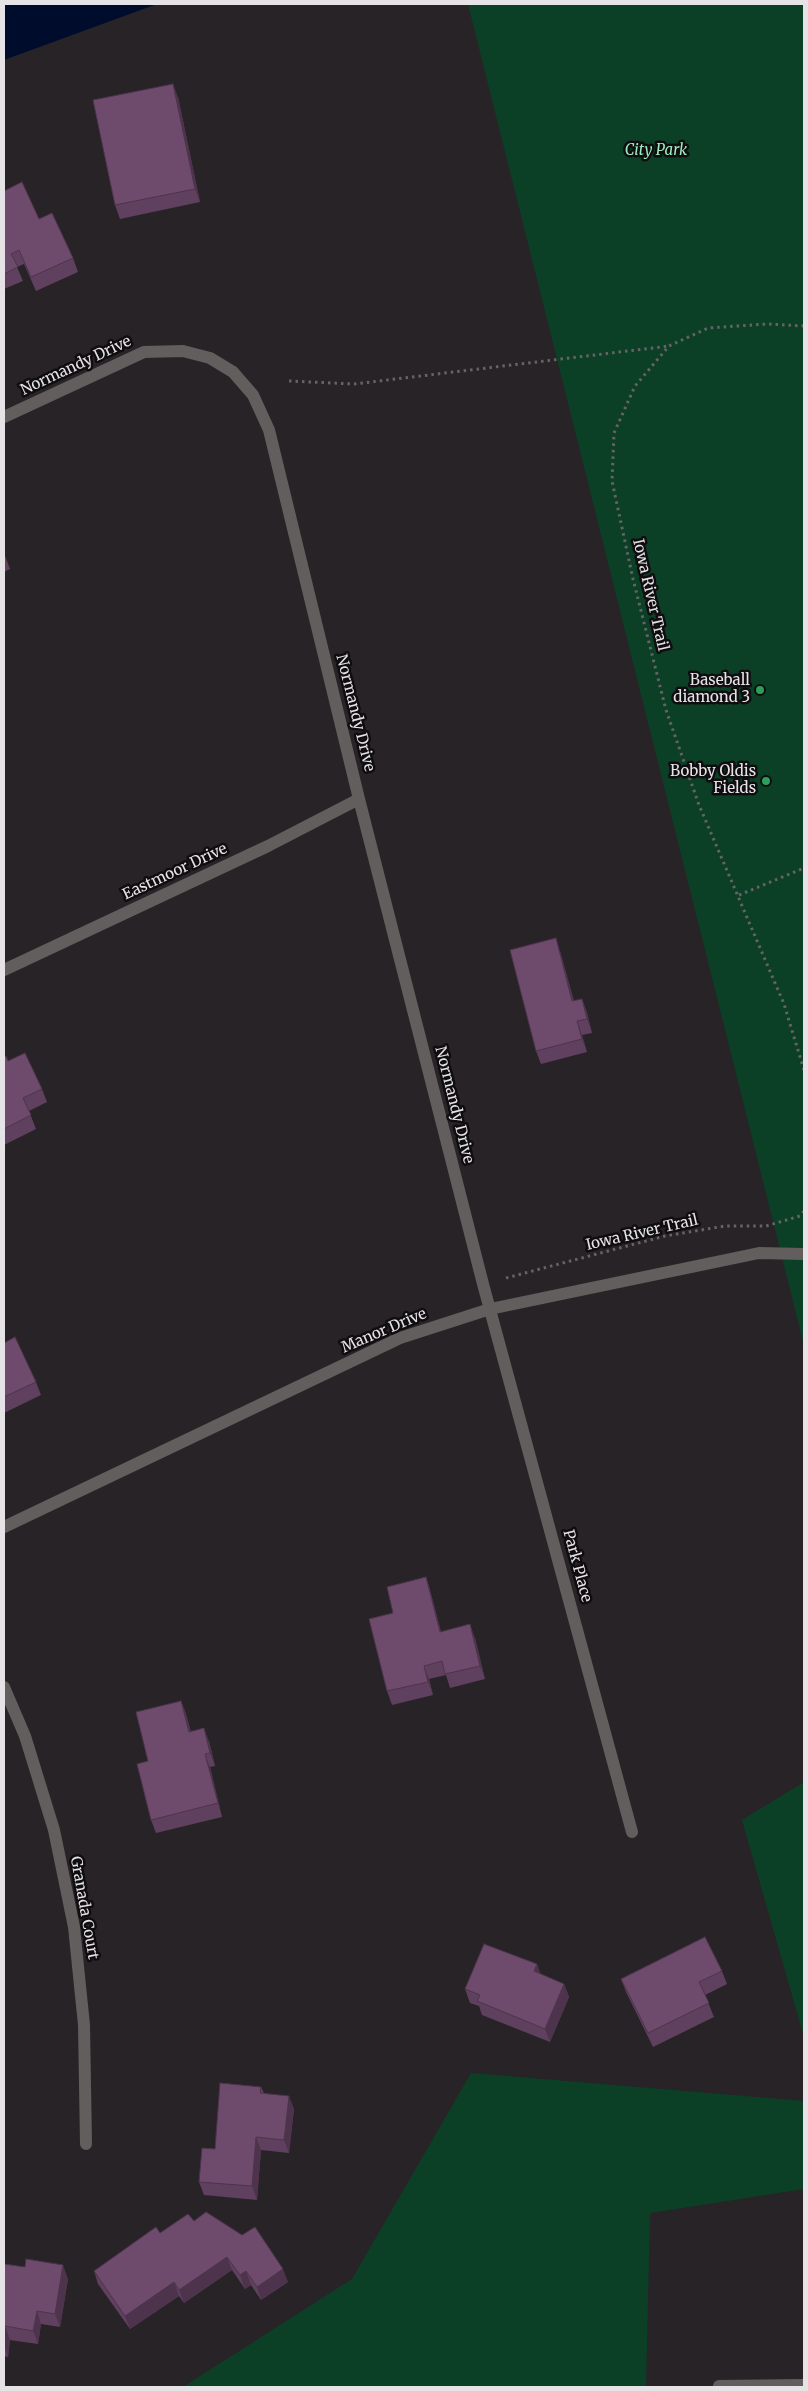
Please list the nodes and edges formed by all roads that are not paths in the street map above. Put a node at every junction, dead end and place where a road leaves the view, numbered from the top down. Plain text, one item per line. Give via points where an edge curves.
1 (4, 417) edge
2 (359, 799) junction
3 (4, 970) edge
4 (804, 1254) edge
5 (490, 1310) junction
6 (4, 1527) edge
7 (4, 1687) edge
8 (632, 1832) dead end
9 (86, 2144) dead end
10 (804, 2385) edge
11 (719, 2386) dead end

1 - 2 street, Normandy Drive via 144,352 183,351 210,358 233,372 253,395 269,430
2 - 3 street, Eastmoor Drive via 268,846
2 - 5 street, Normandy Drive
4 - 5 street, Manor Drive via 759,1253
5 - 6 street, Manor Drive via 400,1338
5 - 8 street, Park Place
7 - 9 street, Granada Court via 25,1736 54,1830 74,1927 84,2025
10 - 11 street

